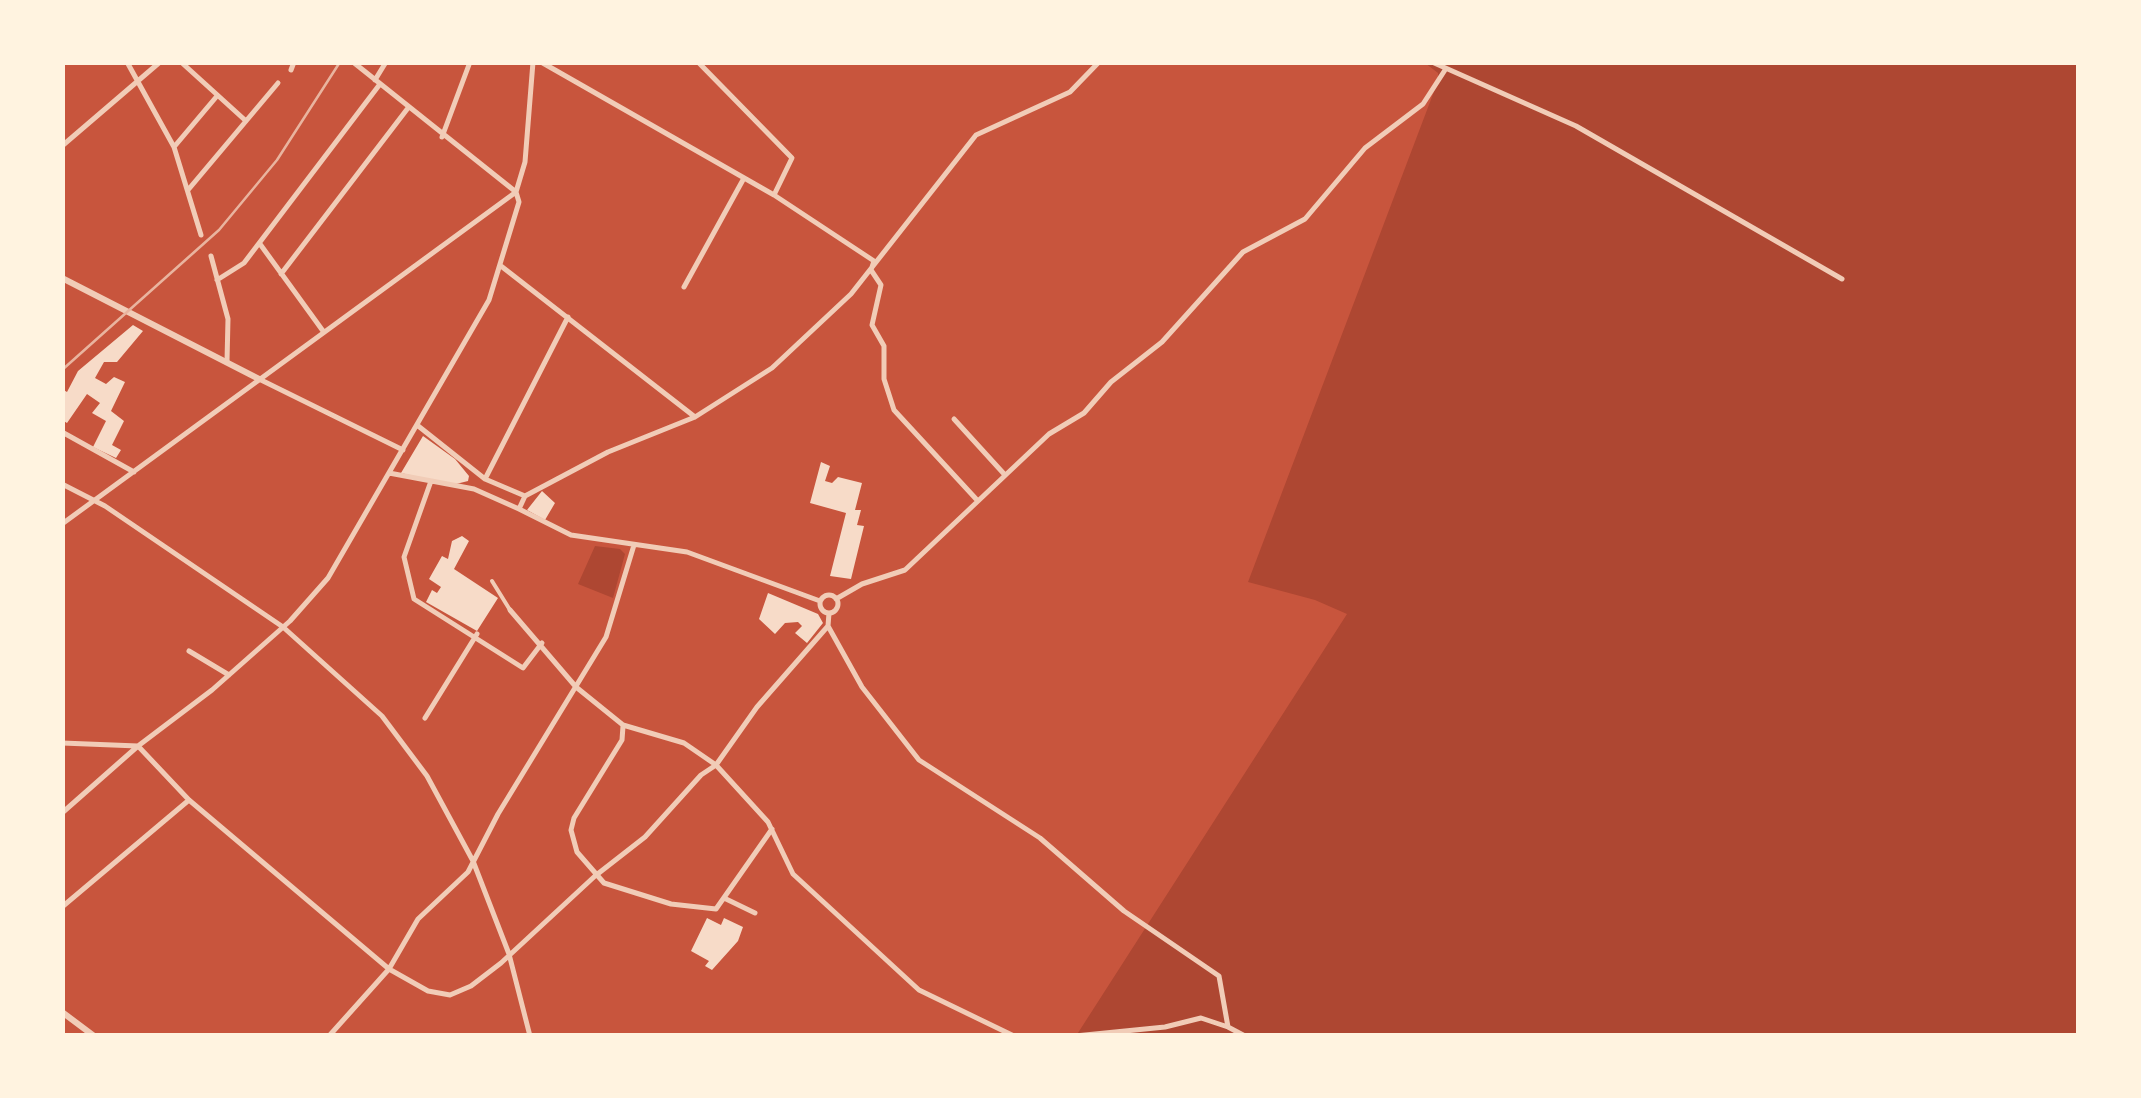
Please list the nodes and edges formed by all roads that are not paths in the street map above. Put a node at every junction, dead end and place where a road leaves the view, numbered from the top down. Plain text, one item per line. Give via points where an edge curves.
1 (127, 62) edge
2 (160, 62) edge
3 (180, 62) edge
4 (294, 62) edge
5 (353, 62) edge
6 (386, 62) edge
7 (470, 62) edge
8 (533, 62) edge
9 (541, 62) edge
10 (698, 62) edge
11 (850, 62) edge
12 (860, 62) edge
13 (1099, 62) edge
14 (1432, 62) edge
15 (290, 70) dead end
16 (1445, 70) junction
17 (138, 80) junction
18 (378, 82) junction
19 (278, 83) dead end
20 (217, 96) junction
21 (408, 108) junction
22 (246, 121) junction
23 (442, 137) junction
24 (62, 146) edge
25 (174, 147) junction
26 (744, 178) junction
27 (188, 190) junction
28 (516, 192) junction
29 (774, 195) junction
30 (201, 235) dead end
31 (260, 244) junction
32 (211, 256) dead end
33 (874, 262) junction
34 (502, 266) junction
35 (282, 274) junction
36 (62, 278) edge
37 (1842, 279) dead end
38 (216, 280) junction
39 (684, 287) dead end
40 (568, 316) junction
41 (324, 332) junction
42 (227, 361) junction
43 (259, 379) junction
44 (694, 417) junction
45 (954, 419) dead end
46 (417, 425) junction
47 (62, 432) edge
48 (403, 450) junction
49 (135, 472) junction
50 (389, 473) junction
51 (1005, 475) junction
52 (485, 479) junction
53 (431, 481) junction
54 (62, 484) edge
55 (525, 496) junction
56 (977, 500) junction
57 (93, 502) junction
58 (520, 509) junction
59 (62, 524) edge
60 (634, 545) junction
61 (492, 581) dead end
62 (836, 599) junction
63 (820, 601) junction
64 (510, 610) joint
65 (829, 613) junction
66 (828, 626) junction
67 (283, 627) junction
68 (477, 634) junction
69 (542, 643) junction
70 (189, 651) dead end
71 (229, 675) junction
72 (576, 687) junction
73 (425, 718) dead end
74 (624, 725) junction
75 (62, 743) edge
76 (138, 746) junction
77 (716, 765) junction
78 (189, 800) junction
79 (62, 813) edge
80 (772, 830) junction
81 (473, 862) junction
82 (595, 876) junction
83 (724, 898) junction
84 (62, 907) edge
85 (755, 913) dead end
86 (509, 954) junction
87 (389, 969) junction
88 (62, 1012) edge
89 (1228, 1027) junction
90 (94, 1036) edge
91 (329, 1036) edge
92 (530, 1036) edge
93 (1014, 1036) edge
94 (1075, 1036) edge
95 (1245, 1036) edge

1 - 17 street
2 - 17 street
3 - 20 street
4 - 15 street
5 - 18 street
6 - 18 street
7 - 23 street
8 - 28 street
9 - 26 street
10 - 29 street via 792,158
11 - 12 street
13 - 33 street via 1070,92 976,135
14 - 16 street
16 - 37 street via 1576,126
16 - 51 street via 1423,104 1365,148 1305,218 1243,252 1162,342
17 - 24 street
17 - 25 street
18 - 21 street
18 - 31 street
19 - 22 street
20 - 22 street
20 - 25 street
21 - 23 street
21 - 35 street
22 - 27 street
23 - 28 street
25 - 27 street
26 - 29 street
26 - 39 street
27 - 30 street
28 - 34 street
28 - 41 street
29 - 33 street
31 - 35 street
31 - 38 street
32 - 38 street
33 - 44 street via 798,347
33 - 56 street via 871,270 881,285 872,325 884,346 894,410
34 - 40 street
34 - 46 street
35 - 41 street
36 - 42 street
38 - 42 street via 228,319
40 - 44 street
40 - 52 street
41 - 43 street
42 - 43 street
43 - 48 street
43 - 49 street
44 - 55 street
45 - 51 street
46 - 48 street
46 - 52 street
47 - 49 street
48 - 50 street
49 - 57 street
50 - 53 street
50 - 67 street via 328,578
51 - 56 street
52 - 55 street
53 - 58 street via 474,488
53 - 68 street via 404,557 414,599
54 - 57 street
55 - 58 street
56 - 62 street via 905,570
57 - 59 street
57 - 67 street
58 - 60 street via 560,532
60 - 63 street via 687,552
60 - 72 street via 612,621
61 - 64 street
62 - 63 street
62 - 65 street
63 - 65 street
64 - 69 street
65 - 66 street
66 - 77 street
66 - 89 street via 862,687 919,760 1040,838 1124,911 1219,976
67 - 71 street
67 - 81 street via 397,735 442,800
68 - 69 street via 523,668
68 - 73 street
69 - 72 street
70 - 71 street
71 - 76 street
72 - 74 street
72 - 81 street
74 - 77 street via 691,746
74 - 82 street via 571,830 570,839
75 - 76 street
76 - 78 street
76 - 79 street
77 - 80 street
77 - 82 street via 645,837
78 - 84 street
78 - 87 street
80 - 83 street
80 - 93 street via 803,884 919,990
81 - 86 street
81 - 87 street via 418,919
82 - 83 street via 671,904 716,909
82 - 86 street
83 - 85 street
86 - 87 street via 450,995
86 - 92 street
87 - 91 street
88 - 90 street
89 - 94 street via 1200,1018
89 - 95 street

